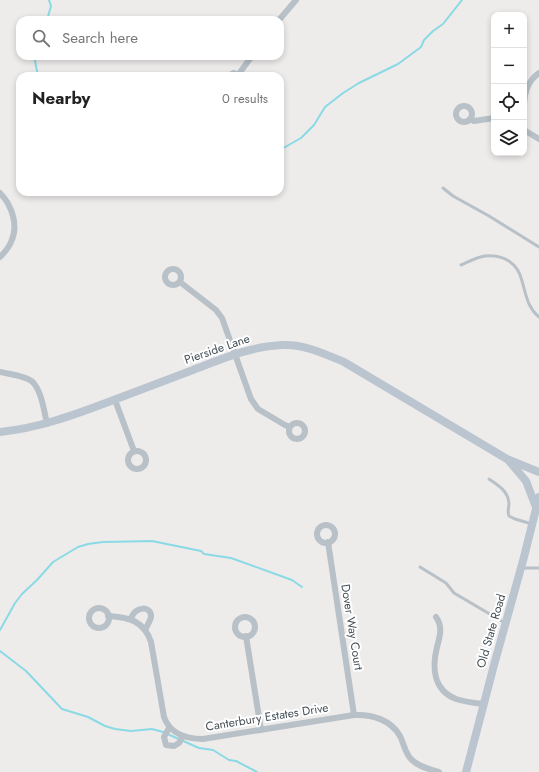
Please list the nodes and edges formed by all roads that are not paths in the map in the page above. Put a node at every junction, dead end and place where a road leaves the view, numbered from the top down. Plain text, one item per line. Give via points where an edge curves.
1 (296, 0) edge
2 (283, 16) edge
3 (249, 60) edge
4 (241, 72) edge
5 (539, 73) edge
6 (527, 87) edge
7 (491, 118) edge
8 (470, 119) dead end
9 (527, 132) edge
10 (539, 139) edge
11 (443, 188) dead end
12 (0, 193) edge
13 (539, 247) edge
14 (0, 257) edge
15 (461, 265) dead end
16 (180, 282) dead end
17 (539, 317) edge
18 (235, 354) junction
19 (0, 372) edge
20 (115, 400) junction
21 (48, 424) junction
22 (290, 427) dead end
23 (0, 432) edge
24 (134, 451) dead end
25 (507, 458) junction
26 (539, 472) edge
27 (489, 479) dead end
28 (539, 497) edge
29 (536, 507) junction
30 (532, 524) junction
31 (328, 542) dead end
32 (420, 568) dead end
33 (521, 568) junction
34 (539, 568) edge
35 (108, 616) dead end
36 (436, 617) dead end
37 (131, 619) junction
38 (506, 623) junction
39 (145, 630) junction
40 (246, 636) dead end
41 (484, 704) junction
42 (354, 715) junction
43 (169, 728) junction
44 (261, 730) junction
45 (183, 736) junction
46 (439, 772) edge
47 (466, 772) edge

1 - 2 street
3 - 4 street
5 - 6 street via 531,79
7 - 8 street via 474,121
9 - 10 street
11 - 13 lane via 452,196
12 - 14 street via 11,209 14,225 12,242
15 - 17 lane via 484,256 510,260 519,270 525,296 533,312
16 - 18 street via 216,310 222,318
18 - 20 street, Pierside Lane
18 - 22 street via 251,399 258,409
18 - 25 street, Pierside Lane via 285,345 323,353 344,362
19 - 21 street via 29,379 40,393
20 - 21 street, Pierside Lane
20 - 24 street
21 - 23 street, Pierside Lane
25 - 26 street, Pierside Lane
25 - 29 street via 526,481
27 - 30 lane via 506,492 509,516
28 - 29 street, Old State Road
29 - 30 street, Old State Road
30 - 33 street, Old State Road
31 - 42 street, Dover Way Court
32 - 38 lane via 446,582 454,593
33 - 34 lane
33 - 38 street, Old State Road
35 - 37 street
36 - 41 street via 441,630 434,666 439,684 454,698
37 - 39 street
37 - 39 street via 136,610 148,610 151,617
38 - 41 street, Old State Road
39 - 43 street via 151,642 162,711
40 - 44 street
41 - 47 street, Old State Road
42 - 44 street, Canterbury Estates Drive
42 - 46 street, Canterbury Estates Drive via 366,714 386,722 400,736 410,758
43 - 45 street, Canterbury Estates Drive
43 - 45 street via 164,738 166,745 174,746
44 - 45 street, Canterbury Estates Drive via 194,739

